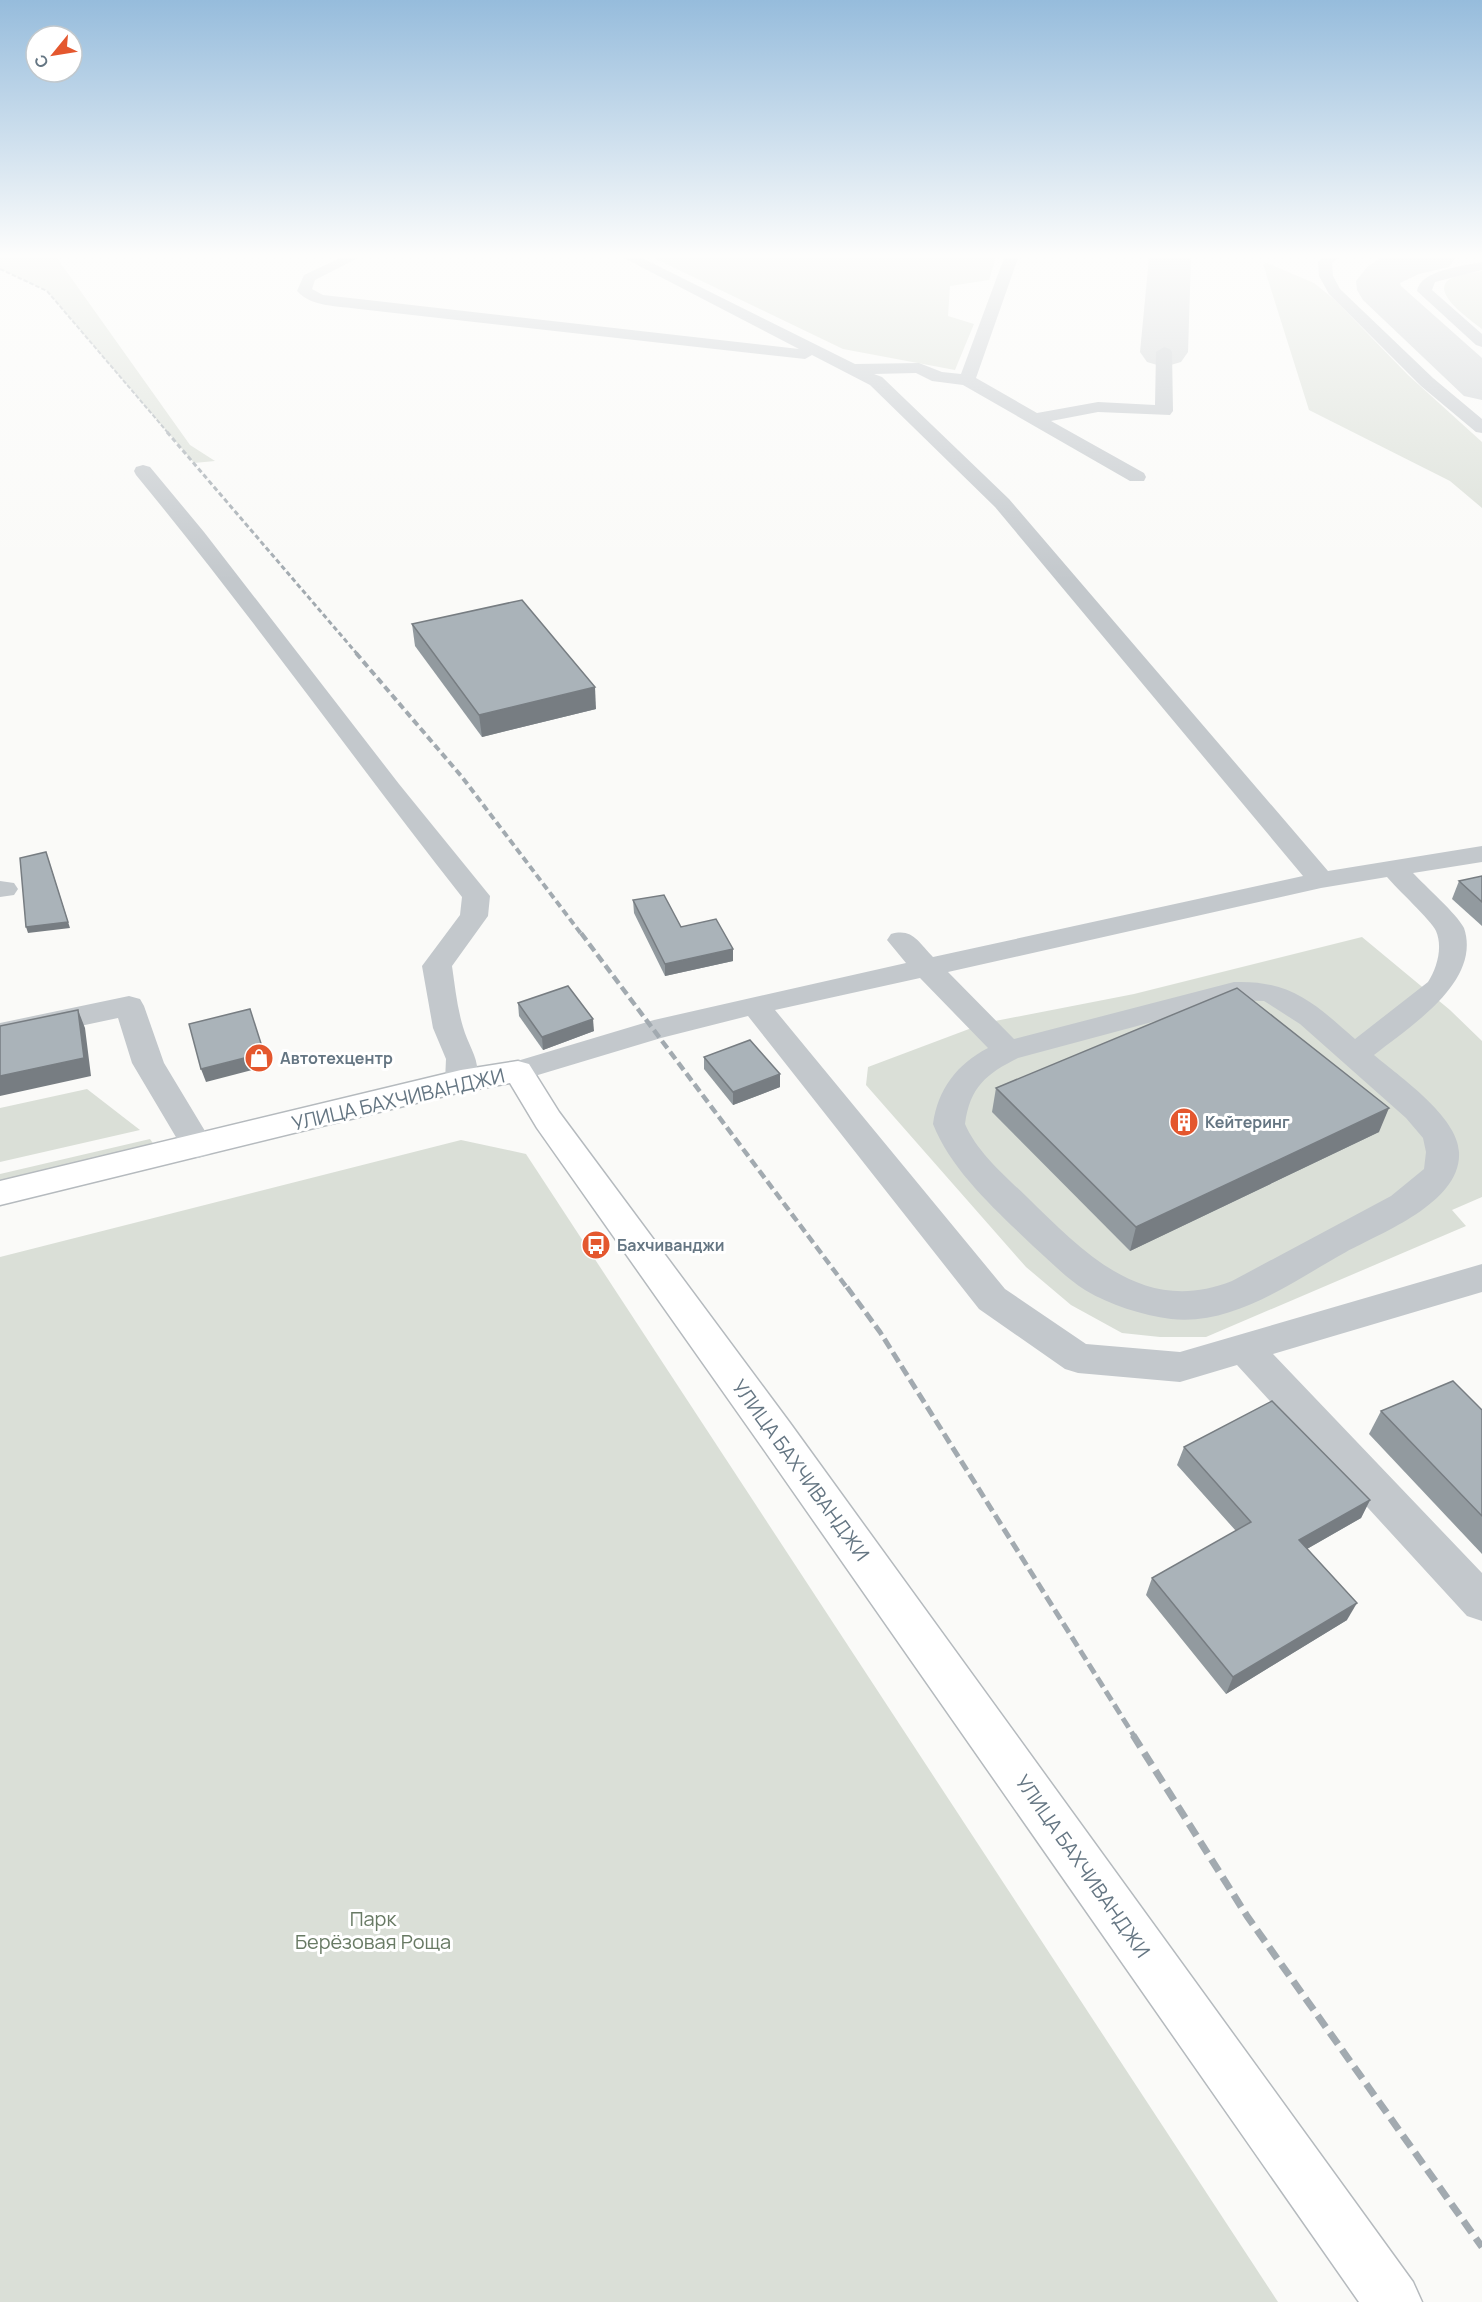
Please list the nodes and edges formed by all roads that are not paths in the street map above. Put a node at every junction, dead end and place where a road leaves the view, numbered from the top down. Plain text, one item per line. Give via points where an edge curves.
1 (847, 365) edge
2 (972, 365) edge
3 (1164, 365) edge
4 (1410, 365) edge
5 (856, 369) junction
6 (967, 380) junction
7 (1036, 418) junction
8 (1482, 428) edge
9 (143, 471) dead end
10 (1137, 477) dead end
11 (1482, 854) edge
12 (1394, 869) junction
13 (1321, 880) junction
14 (901, 940) dead end
15 (926, 969) junction
16 (755, 1005) junction
17 (0, 1033) edge
18 (1007, 1051) junction
19 (1354, 1055) junction
20 (518, 1071) junction
21 (460, 1081) junction
22 (198, 1146) junction
23 (0, 1193) edge
24 (1482, 1278) edge
25 (1244, 1348) junction
26 (1482, 1602) edge
27 (1393, 2302) edge

1 - 5 lane
2 - 6 lane
3 - 7 lane via 1164,411 1098,407
4 - 8 lane
5 - 6 lane via 919,368 938,377
5 - 13 lane via 876,381 1002,503
6 - 7 lane
7 - 10 lane
9 - 21 lane via 476,896 474,916 437,966 448,1028 462,1059
11 - 12 lane
12 - 13 lane
12 - 19 lane via 1450,929 1453,955 1439,988
13 - 15 lane
14 - 15 lane
15 - 16 lane
15 - 18 lane via 985,1023
16 - 20 lane via 654,1030
16 - 25 lane via 992,1299 1078,1358 1180,1367
17 - 22 lane via 129,1006 148,1063
18 - 19 lane via 1234,991 1262,991 1291,1003
18 - 19 lane via 982,1063 967,1077 955,1097 949,1125 954,1138 1060,1252 1090,1276 1112,1289 1161,1304 1193,1305 1230,1297 1259,1284 1417,1195 1439,1173 1442,1141 1419,1112
20 - 21 main road, УЛИЦА БАХЧИВАНДЖИ
20 - 27 main road, УЛИЦА БАХЧИВАНДЖИ via 548,1120
21 - 22 main road, УЛИЦА БАХЧИВАНДЖИ
22 - 23 main road, УЛИЦА БАХЧИВАНДЖИ
24 - 25 lane
25 - 26 lane

